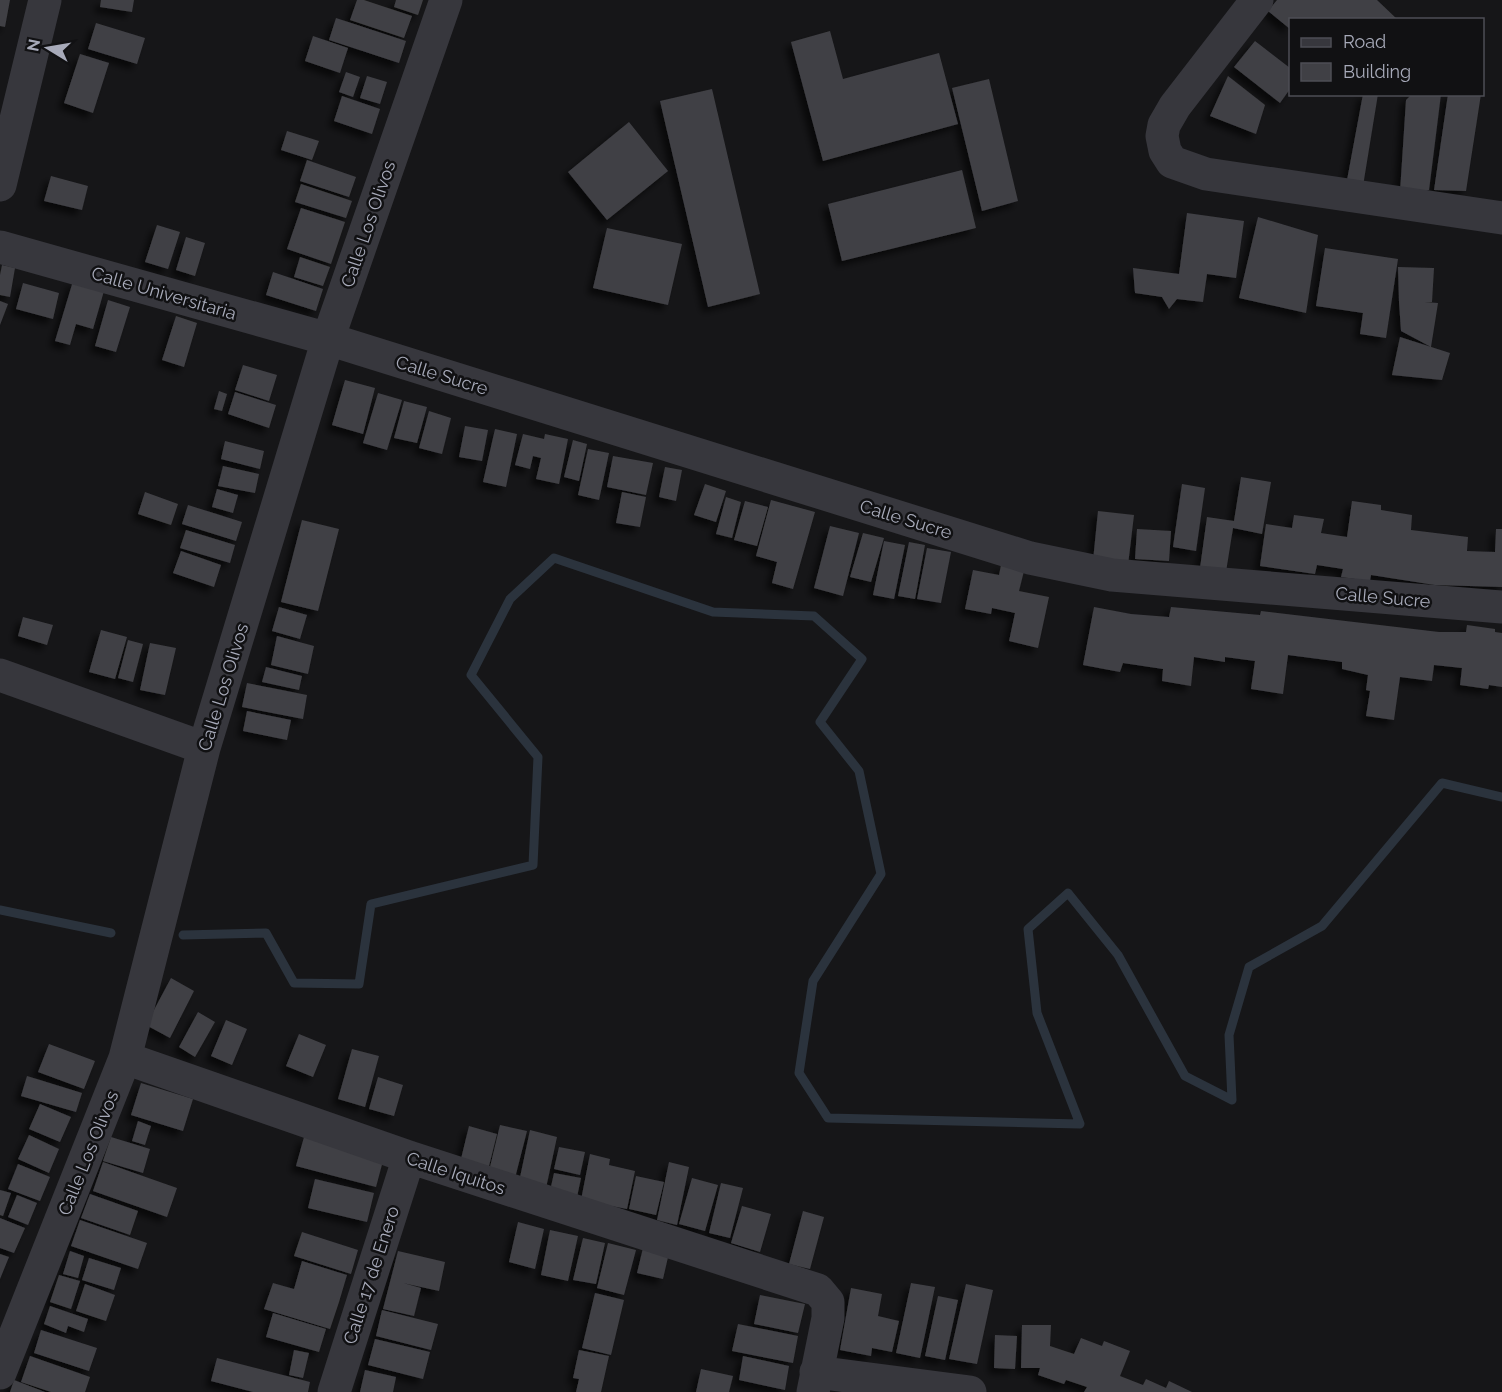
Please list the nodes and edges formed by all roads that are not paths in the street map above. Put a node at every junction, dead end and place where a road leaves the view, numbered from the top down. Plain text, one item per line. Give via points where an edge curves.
1 (45, 0) edge
2 (446, 0) edge
3 (1255, 0) edge
4 (0, 185) edge
5 (1502, 218) edge
6 (0, 248) edge
7 (328, 339) junction
8 (1502, 607) edge
9 (0, 675) edge
10 (204, 748) junction
11 (125, 1058) junction
12 (409, 1158) junction
13 (0, 1373) edge
14 (814, 1382) edge
15 (334, 1392) edge
16 (970, 1392) edge

1 - 4 street
2 - 7 street, Calle Los Olivos
3 - 5 street via 1164,125 1164,152 1172,162 1206,174
6 - 7 street, Calle Universitaria
7 - 8 street, Calle Sucre via 1030,558 1112,575
7 - 10 street, Calle Los Olivos
9 - 10 street
10 - 11 street, Calle Los Olivos
11 - 12 street, Calle Iquitos
11 - 13 street, Calle Los Olivos
12 - 14 street, Calle Iquitos via 818,1290 828,1302 828,1318
12 - 15 street, Calle 17 de Enero
14 - 16 street

